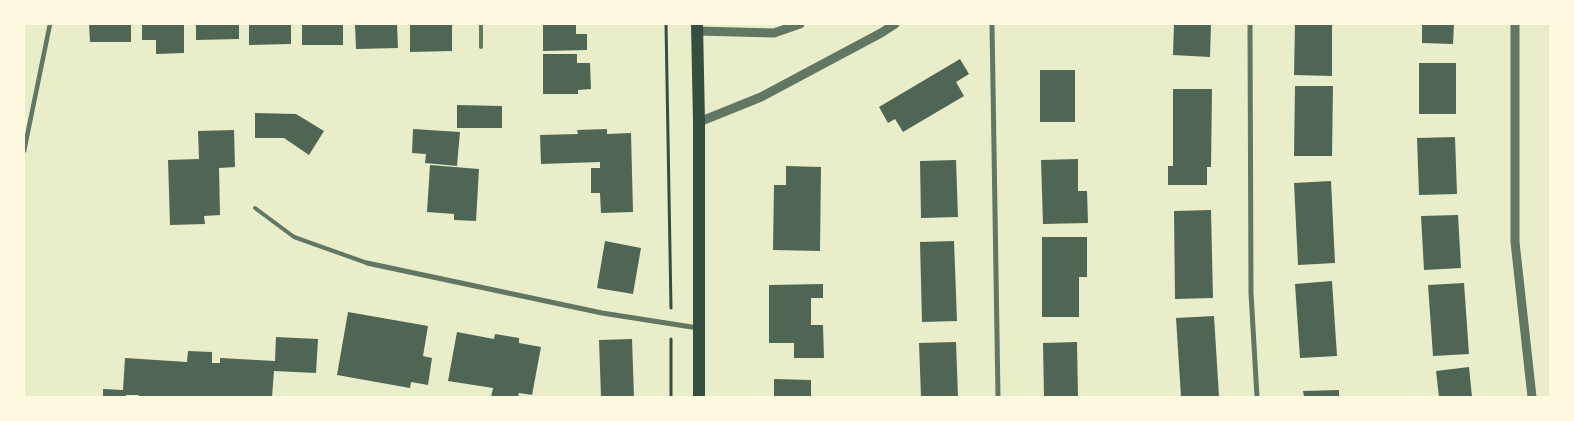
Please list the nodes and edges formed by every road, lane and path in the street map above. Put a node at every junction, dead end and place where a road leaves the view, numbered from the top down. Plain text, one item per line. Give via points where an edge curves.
1 (50, 24) edge
2 (481, 24) edge
3 (666, 24) edge
4 (800, 24) edge
5 (895, 24) edge
6 (992, 24) edge
7 (1250, 24) edge
8 (1515, 24) edge
9 (697, 28) edge
10 (481, 46) dead end
11 (699, 122) junction
12 (24, 151) edge
13 (256, 208) dead end
14 (367, 263) joint
15 (671, 324) junction
16 (699, 328) junction
17 (671, 397) edge
18 (699, 397) edge
19 (998, 397) edge
20 (1257, 397) edge
21 (1532, 397) edge

1 - 12 street
2 - 10 lane
3 - 15 path
4 - 9 street via 774,33
5 - 11 street via 761,97
6 - 19 street
7 - 20 street via 1251,293
8 - 21 street via 1515,242
9 - 11 main road
11 - 16 main road
13 - 14 lane via 294,237
14 - 15 street via 602,313
15 - 16 street
15 - 17 path
16 - 18 main road

